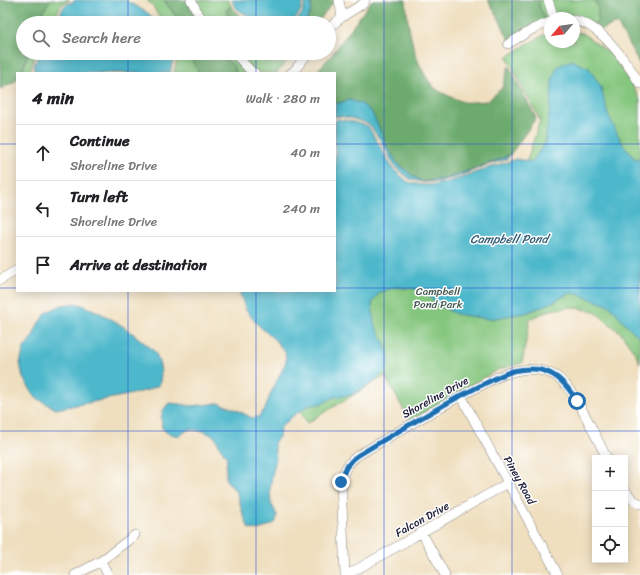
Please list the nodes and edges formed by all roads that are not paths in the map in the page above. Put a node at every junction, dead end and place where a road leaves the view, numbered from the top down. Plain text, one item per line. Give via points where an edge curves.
1 (191, 0) edge
2 (339, 0) edge
3 (365, 0) edge
4 (548, 0) edge
5 (552, 12) edge
6 (200, 16) edge
7 (342, 17) junction
8 (336, 22) edge
9 (580, 22) edge
10 (544, 24) edge
11 (508, 44) dead end
12 (241, 60) edge
13 (303, 60) edge
14 (252, 72) edge
15 (292, 72) edge
16 (640, 84) edge
17 (16, 271) edge
18 (0, 280) edge
19 (461, 396) junction
20 (605, 455) edge
21 (508, 483) junction
22 (626, 491) edge
23 (640, 504) edge
24 (422, 533) junction
25 (135, 535) dead end
26 (101, 561) junction
27 (75, 575) edge
28 (108, 575) edge
29 (346, 575) edge
30 (445, 575) edge
31 (558, 575) edge

1 - 6 street
2 - 7 street
3 - 7 street
4 - 5 street
7 - 8 street
9 - 16 street via 602,35 625,61
10 - 11 street
12 - 14 street
13 - 15 street
17 - 18 street
19 - 20 street, Shoreline Drive via 515,371 531,369 548,372 570,390
19 - 21 street, Piney Road
19 - 29 street, Shoreline Drive via 357,456 344,471 341,482
21 - 24 street, Falcon Drive
21 - 31 street, Piney Road
22 - 23 street
24 - 29 street, Falcon Drive
24 - 30 street
25 - 26 street
26 - 27 street
26 - 28 street

